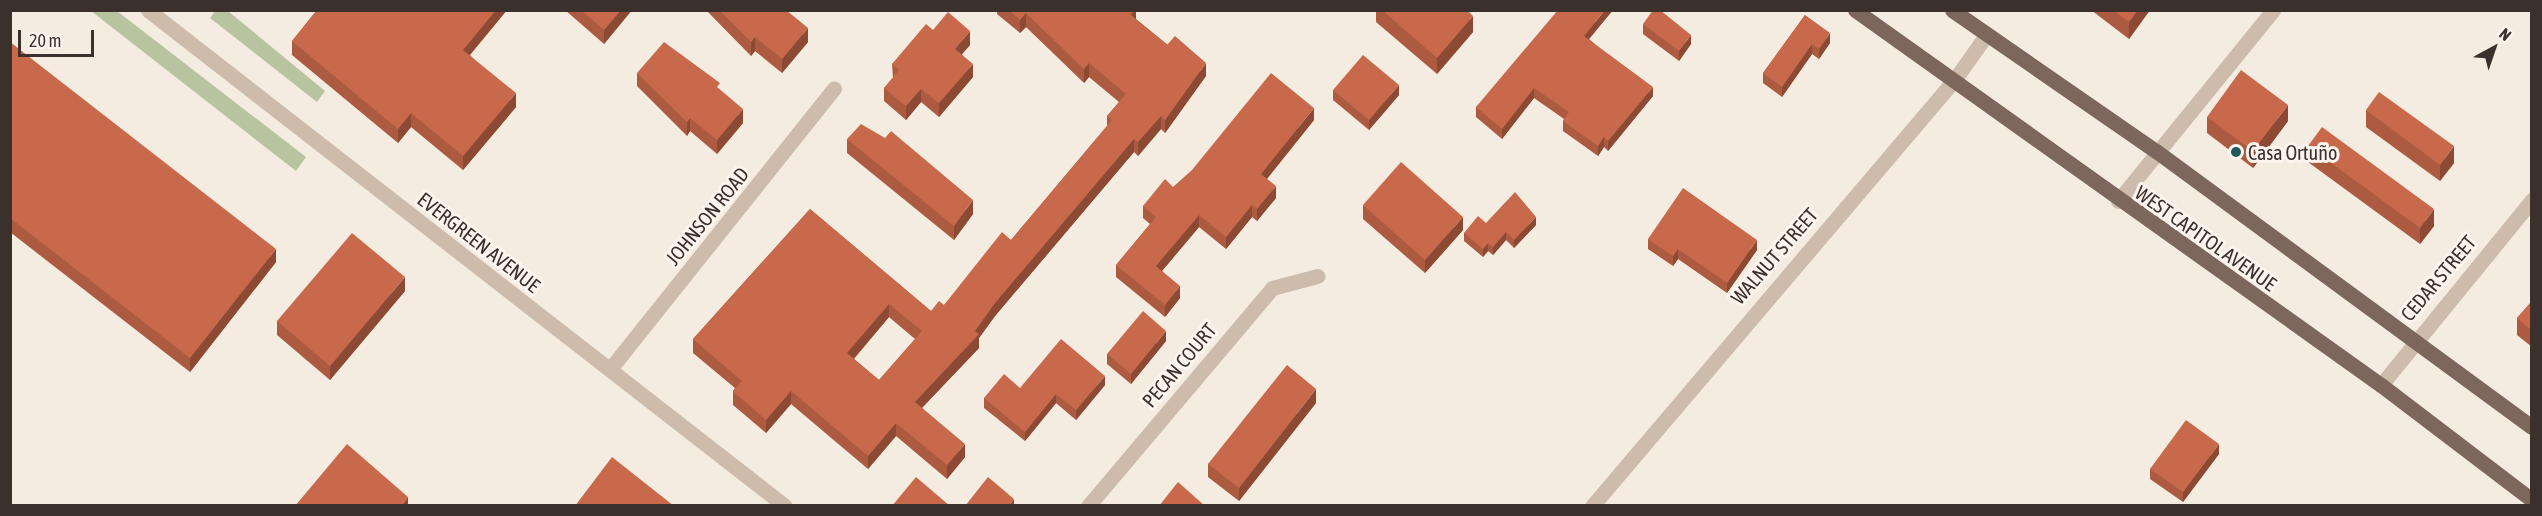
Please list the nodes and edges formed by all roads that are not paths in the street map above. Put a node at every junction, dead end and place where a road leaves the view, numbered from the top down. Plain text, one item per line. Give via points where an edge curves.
1 (148, 10) edge
2 (1855, 10) edge
3 (1952, 10) edge
4 (2273, 10) edge
5 (1987, 34) junction
6 (1955, 79) junction
7 (834, 88) dead end
8 (2156, 152) junction
9 (2532, 200) edge
10 (2118, 201) junction
11 (1317, 276) dead end
12 (2412, 342) junction
13 (610, 369) junction
14 (2380, 385) junction
15 (2532, 427) edge
16 (2532, 500) edge
17 (785, 506) edge
18 (1088, 506) edge
19 (1592, 506) edge

1 - 13 street, EVERGREEN AVENUE
2 - 6 main road, WEST CAPITOL AVENUE
3 - 5 main road, WEST CAPITOL AVENUE
4 - 8 street
5 - 6 street, WALNUT STREET
5 - 8 main road, WEST CAPITOL AVENUE
6 - 10 main road, WEST CAPITOL AVENUE
6 - 19 street, WALNUT STREET
7 - 13 street, JOHNSON ROAD
8 - 10 street
8 - 12 main road, WEST CAPITOL AVENUE
9 - 12 street, CEDAR STREET
10 - 14 main road, WEST CAPITOL AVENUE
11 - 18 street, PECAN COURT via 1272,288
12 - 14 street, CEDAR STREET
12 - 15 main road, WEST CAPITOL AVENUE
13 - 17 street, EVERGREEN AVENUE
14 - 16 main road, WEST CAPITOL AVENUE

